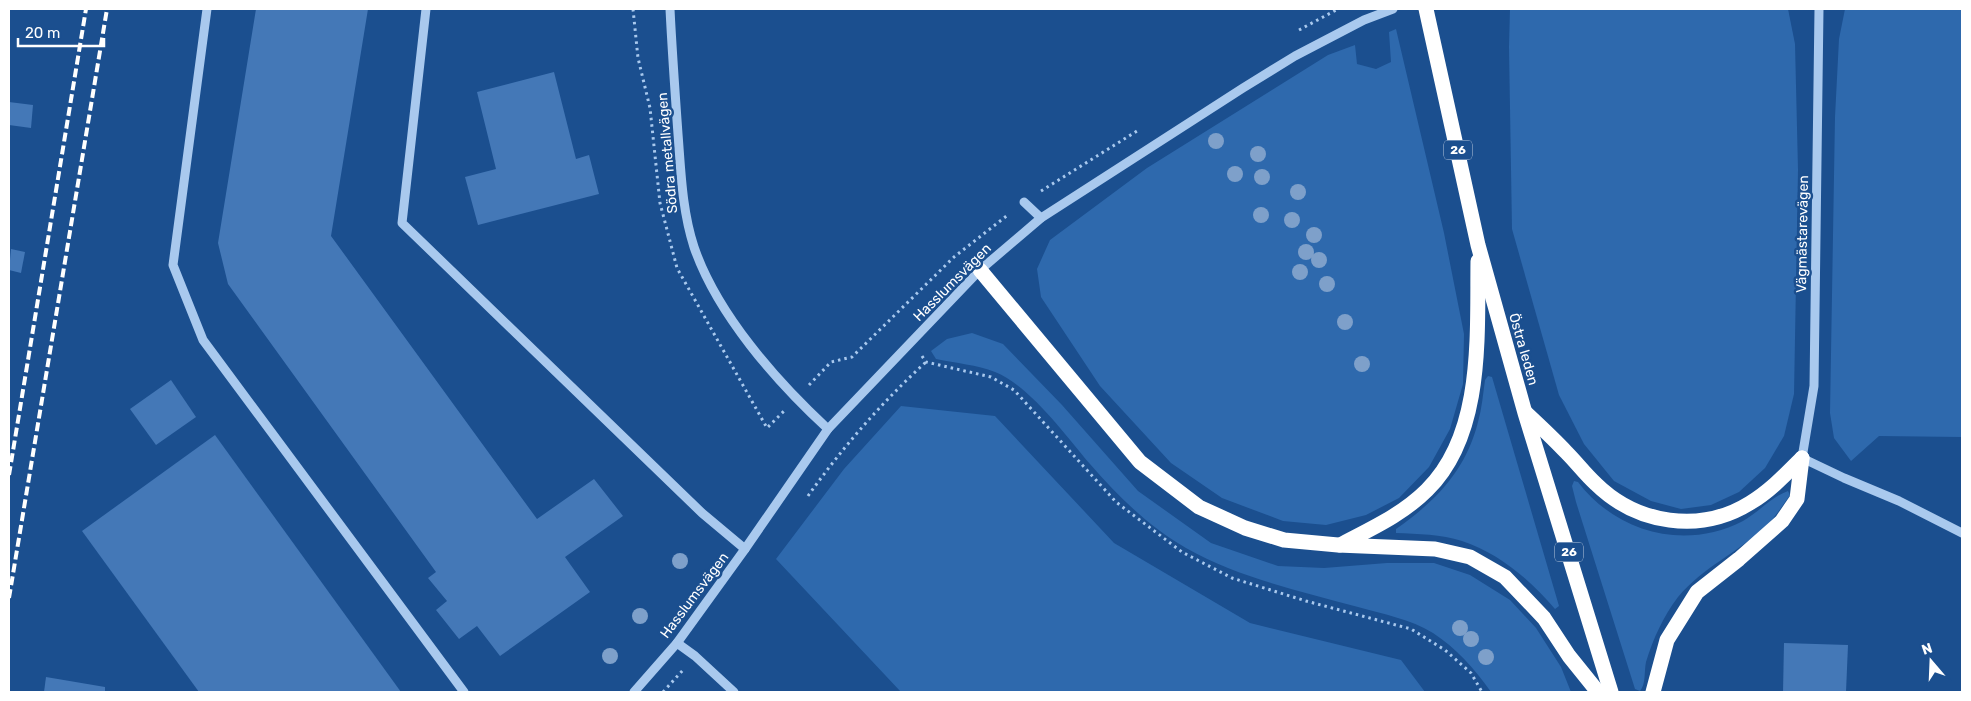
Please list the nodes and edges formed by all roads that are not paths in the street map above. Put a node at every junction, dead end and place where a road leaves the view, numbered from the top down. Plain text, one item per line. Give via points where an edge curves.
1 (207, 9) edge
2 (426, 9) edge
3 (670, 9) edge
4 (1393, 9) edge
5 (1426, 9) edge
6 (1819, 9) edge
7 (1024, 202) dead end
8 (1041, 218) junction
9 (1478, 245) junction
10 (980, 270) junction
11 (1525, 413) junction
12 (828, 429) junction
13 (1802, 458) junction
14 (1962, 533) edge
15 (1338, 546) junction
16 (746, 549) junction
17 (677, 643) junction
18 (464, 692) edge
19 (634, 692) edge
20 (734, 692) edge
21 (1598, 692) edge
22 (1611, 692) edge
23 (1653, 692) edge

1 - 18 street via 173,265 203,340
2 - 16 street via 402,223 702,513
3 - 12 street, Södra metallvägen via 682,183 694,247 739,330 795,399
4 - 8 street, Hasslumsvägen via 1364,20 1294,56
5 - 9 highway, Östra leden / 26
6 - 13 street, Vägmästarevägen via 1814,386
7 - 8 street
8 - 10 street, Hasslumsvägen
9 - 11 highway, Östra leden / 26
9 - 15 highway via 1477,336 1470,411 1450,460 1428,490 1397,514
10 - 12 street, Hasslumsvägen
10 - 15 highway via 1140,462 1199,508 1245,528 1284,540
11 - 13 highway via 1596,484 1639,513 1660,519 1690,522 1719,517 1750,503
11 - 22 highway, Östra leden / 26
12 - 16 street, Hasslumsvägen
13 - 14 street
13 - 23 highway via 1797,499 1782,521 1697,592 1667,640
15 - 21 highway via 1435,549 1470,557 1505,577 1544,618
16 - 17 street, Hasslumsvägen
17 - 19 street, Hasslumsvägen
17 - 20 street

